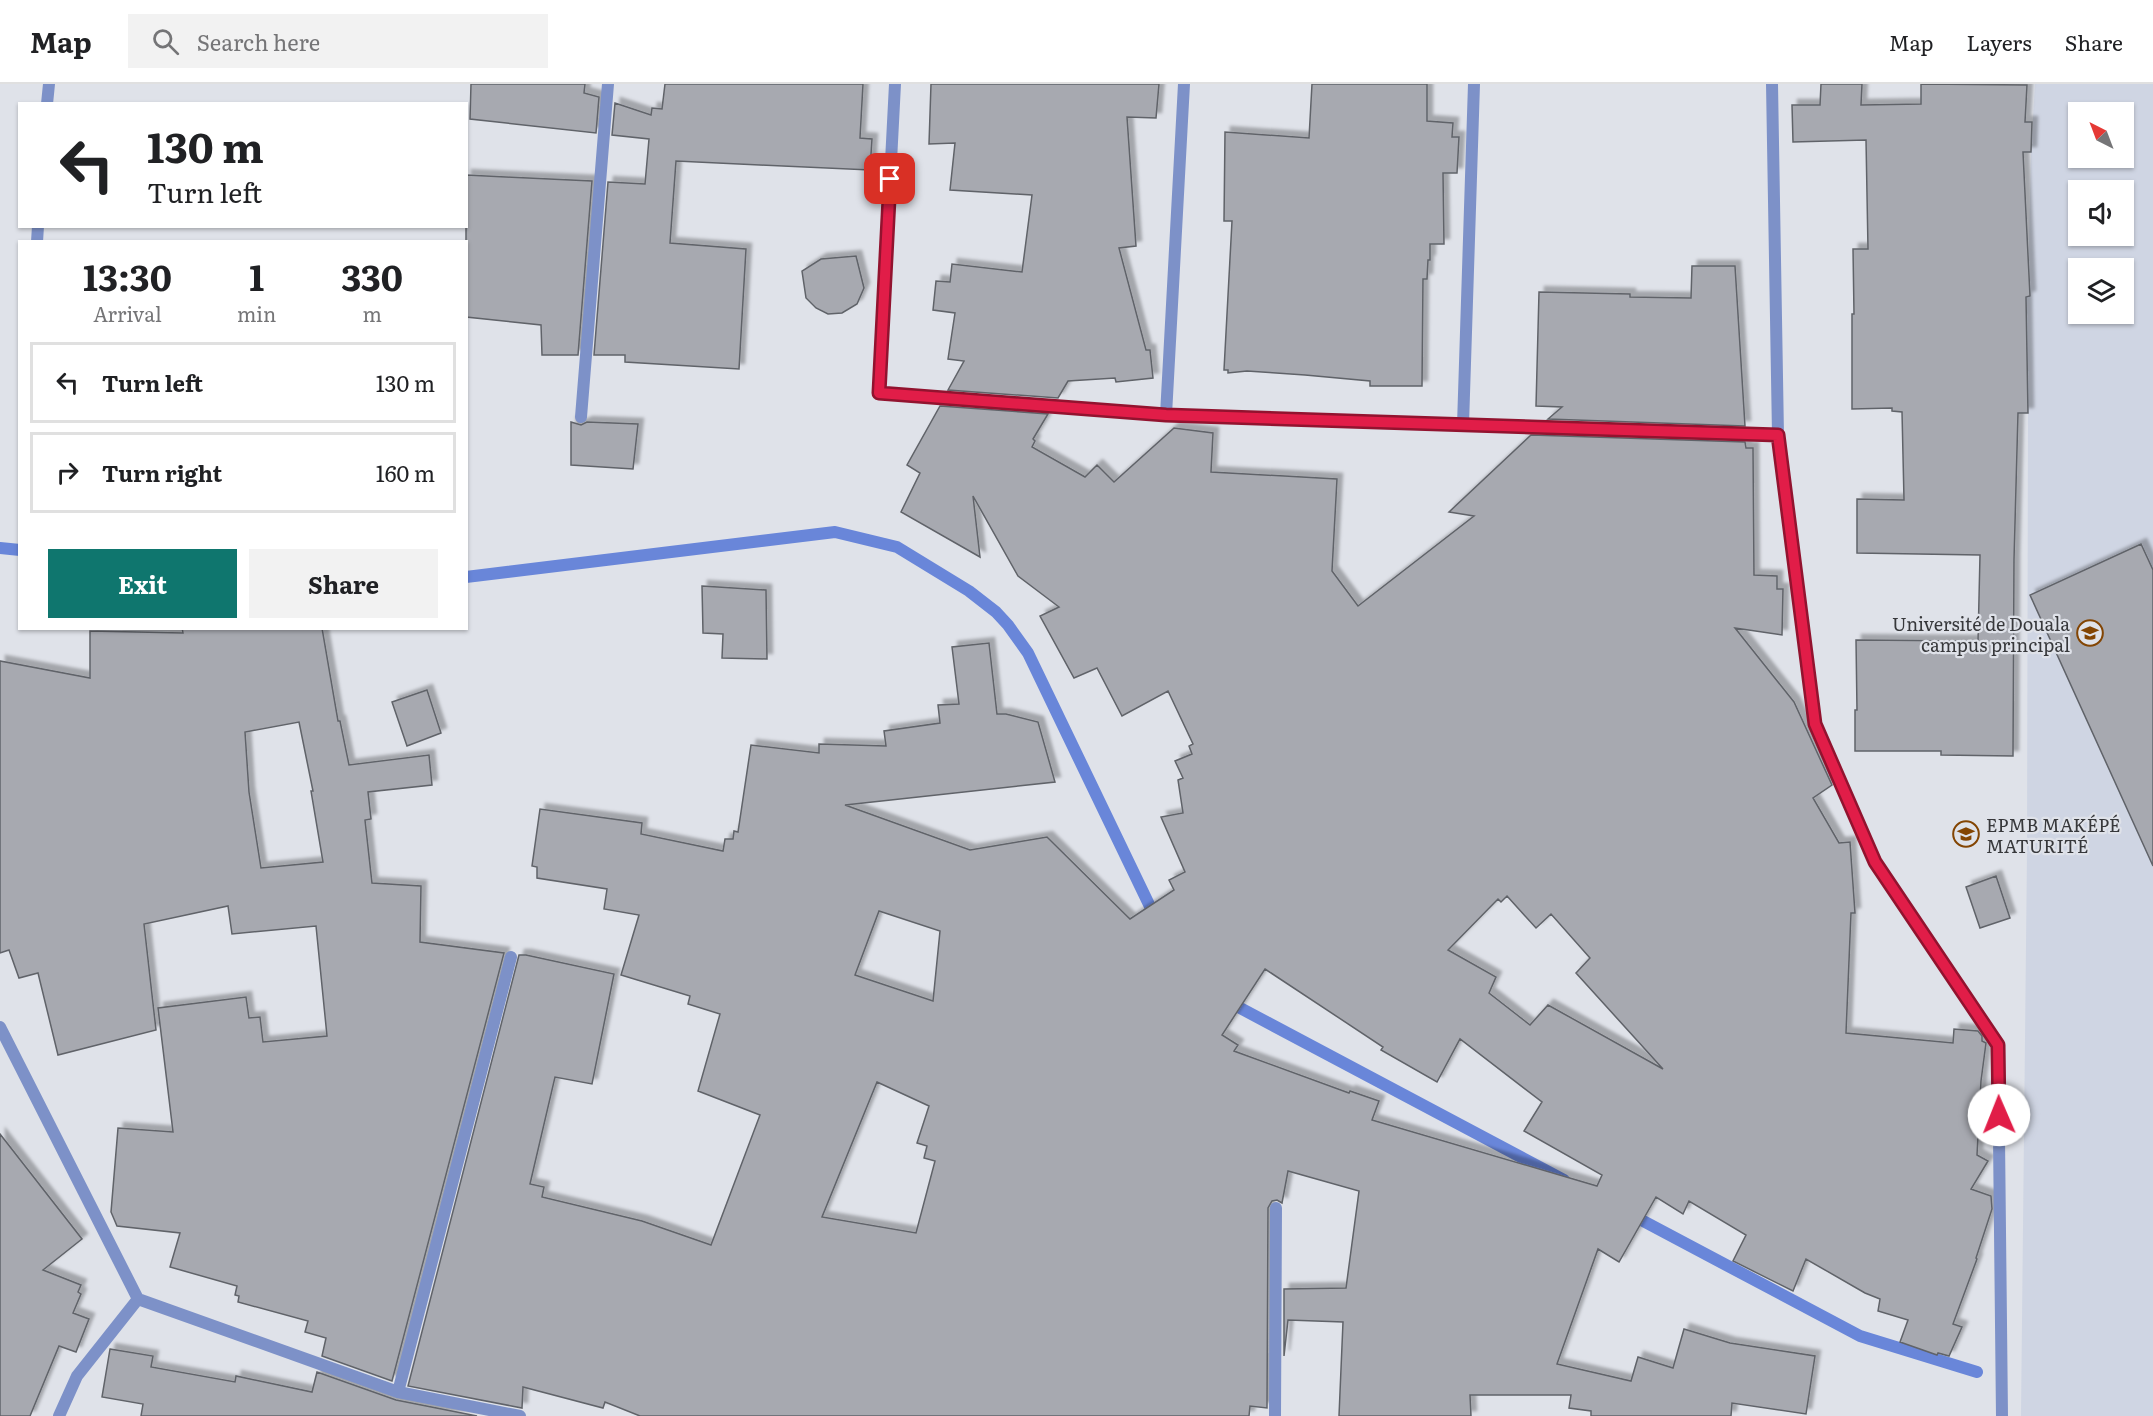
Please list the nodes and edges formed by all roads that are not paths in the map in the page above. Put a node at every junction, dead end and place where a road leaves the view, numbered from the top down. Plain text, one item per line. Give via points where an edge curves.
1 (49, 84) edge
2 (608, 84) edge
3 (895, 84) edge
4 (1184, 84) edge
5 (1474, 84) edge
6 (1772, 84) edge
7 (47, 102) edge
8 (1166, 415) junction
9 (580, 417) dead end
10 (1463, 425) junction
11 (1778, 435) junction
12 (511, 957) dead end
13 (0, 1028) edge
14 (1276, 1208) dead end
15 (138, 1299) junction
16 (398, 1392) junction
17 (59, 1416) edge
18 (520, 1416) edge
19 (1275, 1416) edge
20 (2002, 1416) edge

1 - 7 street
2 - 9 street
3 - 8 street via 879,393
4 - 8 street
5 - 10 street
6 - 11 street
8 - 10 street
10 - 11 street
11 - 20 street via 1815,724 1875,862 1998,1045
12 - 16 street
13 - 15 street
14 - 19 street
15 - 16 street
15 - 17 street via 77,1376
16 - 18 street

